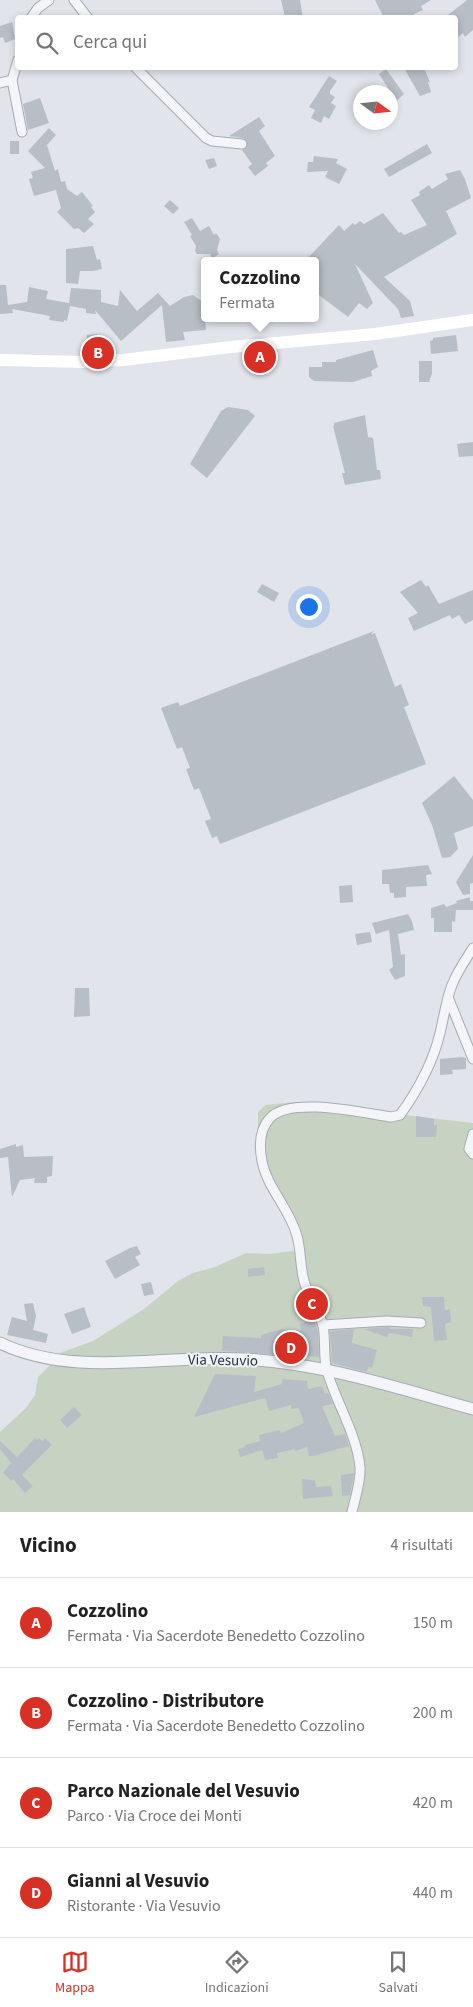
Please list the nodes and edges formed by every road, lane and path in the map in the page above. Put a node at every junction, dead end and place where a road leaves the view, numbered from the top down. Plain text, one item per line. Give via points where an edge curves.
1 (49, 0) edge
2 (74, 0) edge
3 (33, 15) edge
4 (86, 15) edge
5 (15, 70) edge
6 (138, 70) edge
7 (12, 80) junction
8 (0, 83) edge
9 (22, 132) dead end
10 (242, 144) dead end
11 (473, 320) edge
12 (0, 360) edge
13 (473, 948) edge
14 (448, 997) junction
15 (473, 1059) edge
16 (473, 1134) edge
17 (473, 1154) edge
18 (421, 1323) dead end
19 (323, 1325) junction
20 (0, 1343) edge
21 (326, 1370) junction
22 (473, 1408) edge
23 (352, 1512) edge

1 - 3 street
2 - 4 street
5 - 7 street
6 - 10 street via 206,138
7 - 8 street
7 - 9 street
11 - 12 main road via 375,334 123,360
13 - 14 street via 452,983
14 - 15 street
14 - 19 street via 430,1061 400,1115 391,1117 301,1106 277,1112 263,1127 259,1143 262,1162 297,1234 304,1281
16 - 17 street via 470,1149
18 - 19 street via 387,1320
19 - 21 street
20 - 21 street, Via Vesuvio via 30,1355 85,1363 242,1358 291,1362
21 - 22 street, Via Vesuvio
21 - 23 street via 360,1468

